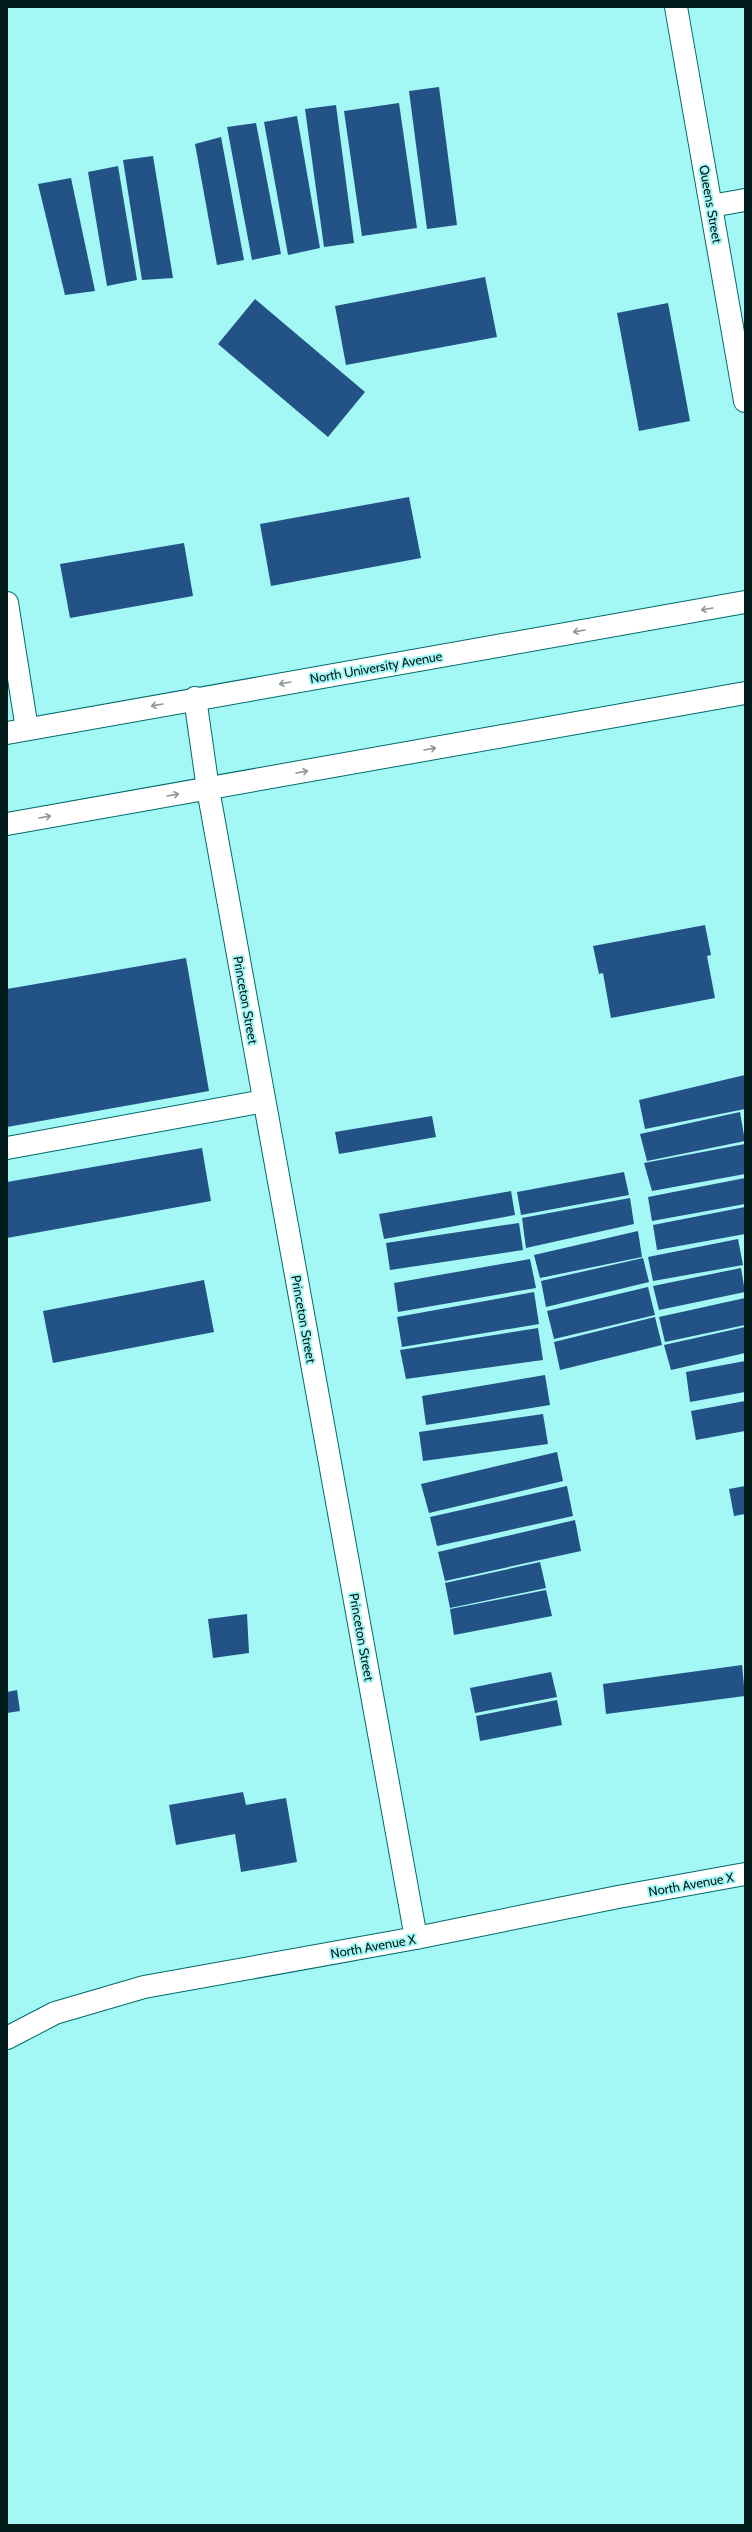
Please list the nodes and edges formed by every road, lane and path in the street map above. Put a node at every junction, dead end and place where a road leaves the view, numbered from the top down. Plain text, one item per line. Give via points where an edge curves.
1 (676, 7) edge
2 (745, 200) edge
3 (711, 206) junction
4 (745, 402) edge
5 (745, 602) edge
6 (7, 603) edge
7 (745, 693) edge
8 (195, 698) junction
9 (17, 731) edge
10 (208, 788) junction
11 (7, 824) edge
12 (264, 1101) junction
13 (7, 1148) edge
14 (745, 1874) edge
15 (416, 1938) junction
16 (7, 2038) edge

1 - 3 street, Queens Street
2 - 3 street
3 - 4 street, Queens Street
5 -> 8 street, North University Avenue
6 - 9 street
10 -> 7 street
8 -> 9 street, North University Avenue
8 - 10 street, Princeton Street
11 -> 10 street
10 - 12 street, Princeton Street
12 - 13 street
12 - 15 street, Princeton Street
14 - 15 street, North Avenue X
15 - 16 street, North Avenue X via 144,1987 55,2014

